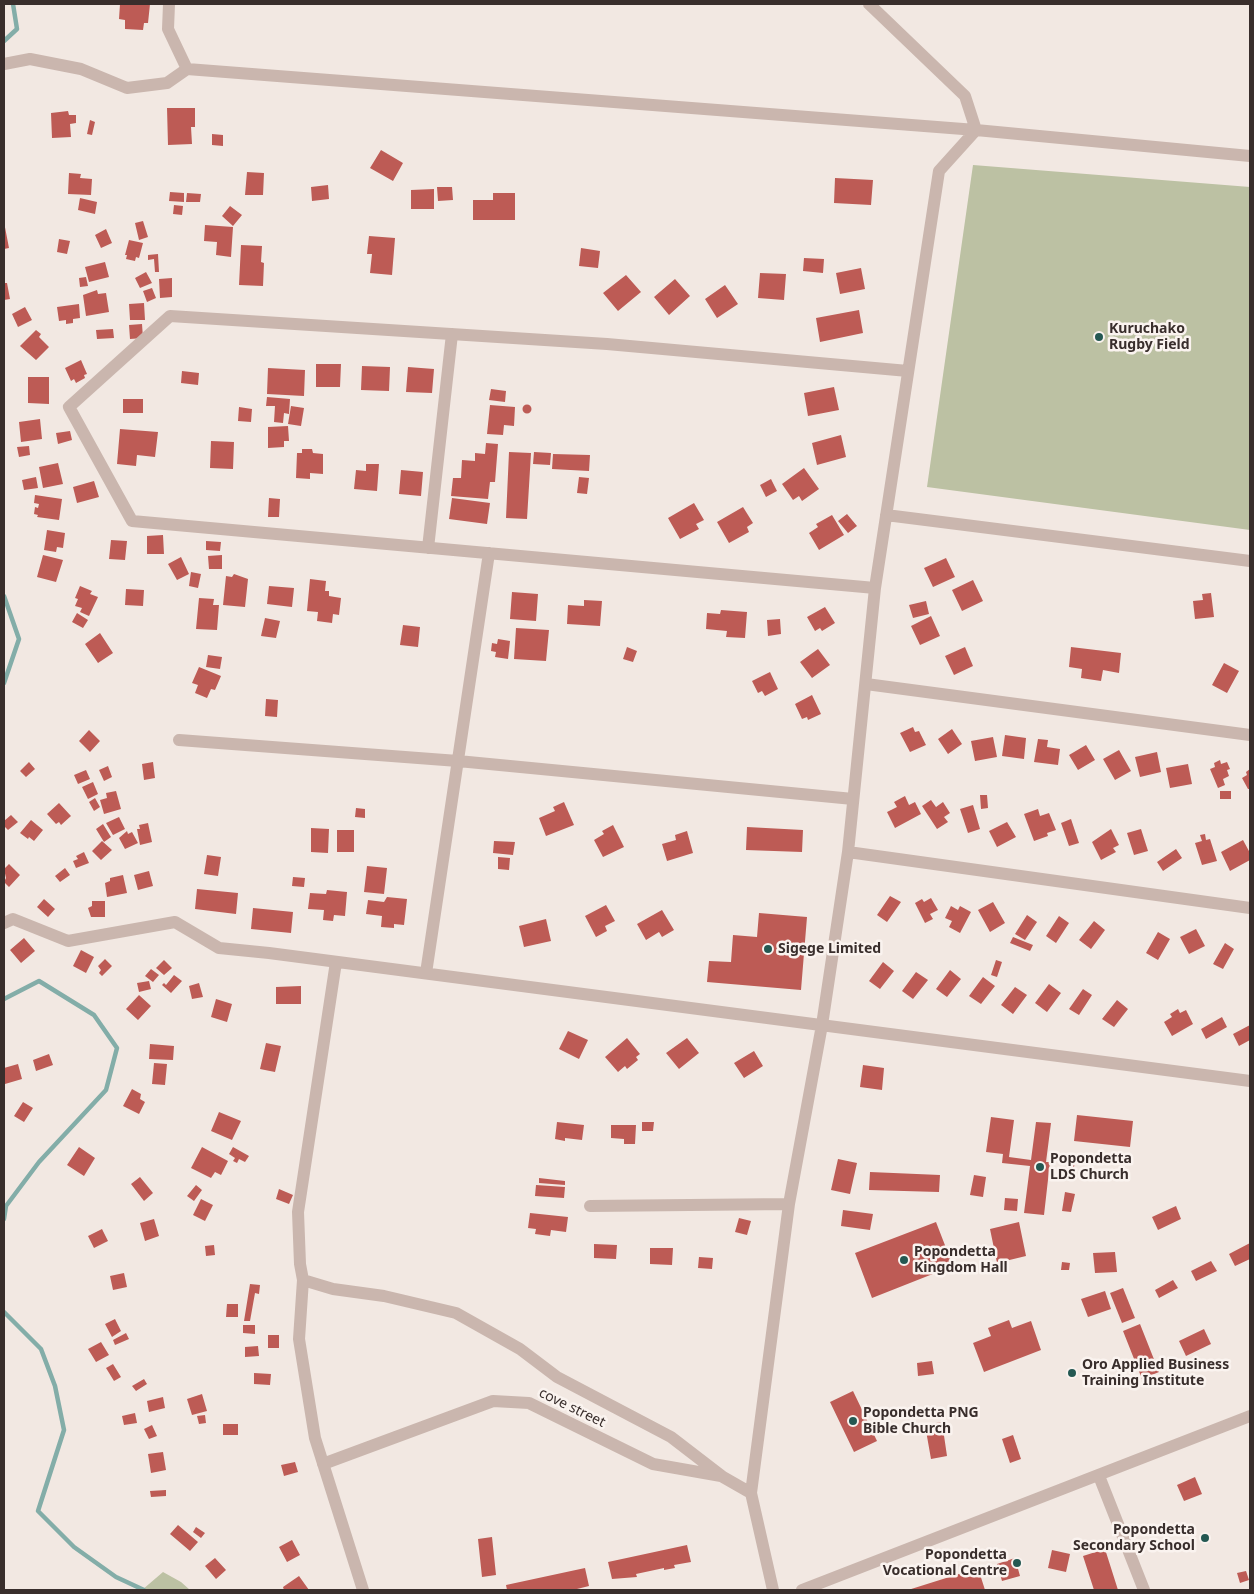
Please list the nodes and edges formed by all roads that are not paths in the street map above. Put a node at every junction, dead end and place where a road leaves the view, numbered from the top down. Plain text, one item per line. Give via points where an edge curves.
1 (168, 4) edge
2 (869, 4) edge
3 (4, 64) edge
4 (187, 69) junction
5 (976, 130) junction
6 (1250, 156) edge
7 (452, 334) junction
8 (908, 370) junction
9 (886, 515) junction
10 (428, 548) junction
11 (489, 553) junction
12 (1250, 561) edge
13 (875, 588) junction
14 (866, 684) junction
15 (1250, 735) edge
16 (179, 740) dead end
17 (458, 761) junction
18 (853, 799) junction
19 (848, 852) junction
20 (1250, 908) edge
21 (4, 923) edge
22 (336, 962) junction
23 (426, 973) junction
24 (822, 1025) junction
25 (1250, 1081) edge
26 (789, 1204) junction
27 (590, 1206) dead end
28 (304, 1280) junction
29 (1250, 1416) edge
30 (323, 1464) junction
31 (723, 1476) junction
32 (1098, 1476) junction
33 (751, 1493) junction
34 (363, 1590) edge
35 (773, 1590) edge
36 (802, 1590) edge
37 (1144, 1590) edge

1 - 4 street via 168,29
2 - 5 street via 965,96
3 - 4 street via 30,59 81,69 127,88 167,83
4 - 5 street
5 - 6 street
5 - 8 street via 939,171
7 - 8 street
7 - 10 street
7 - 10 street via 170,316 69,407 132,521
8 - 9 street
9 - 12 street
9 - 13 street
10 - 11 street
11 - 13 street
11 - 17 street
13 - 14 street
14 - 15 street
14 - 18 street
16 - 17 street
17 - 18 street
17 - 23 street
18 - 19 street
19 - 20 street
19 - 24 street
21 - 22 street via 13,919 68,941 175,922 220,948
22 - 23 street
22 - 28 street via 298,1212 300,1264
23 - 24 street
24 - 25 street
24 - 26 street
26 - 27 street
26 - 33 street
28 - 30 street via 299,1339 315,1438
28 - 31 street via 456,1313 520,1349 557,1377 671,1437
29 - 32 street
30 - 31 street, cove street via 493,1400 529,1403 653,1464
30 - 34 street
31 - 33 street
32 - 36 street
32 - 37 street
33 - 35 street

